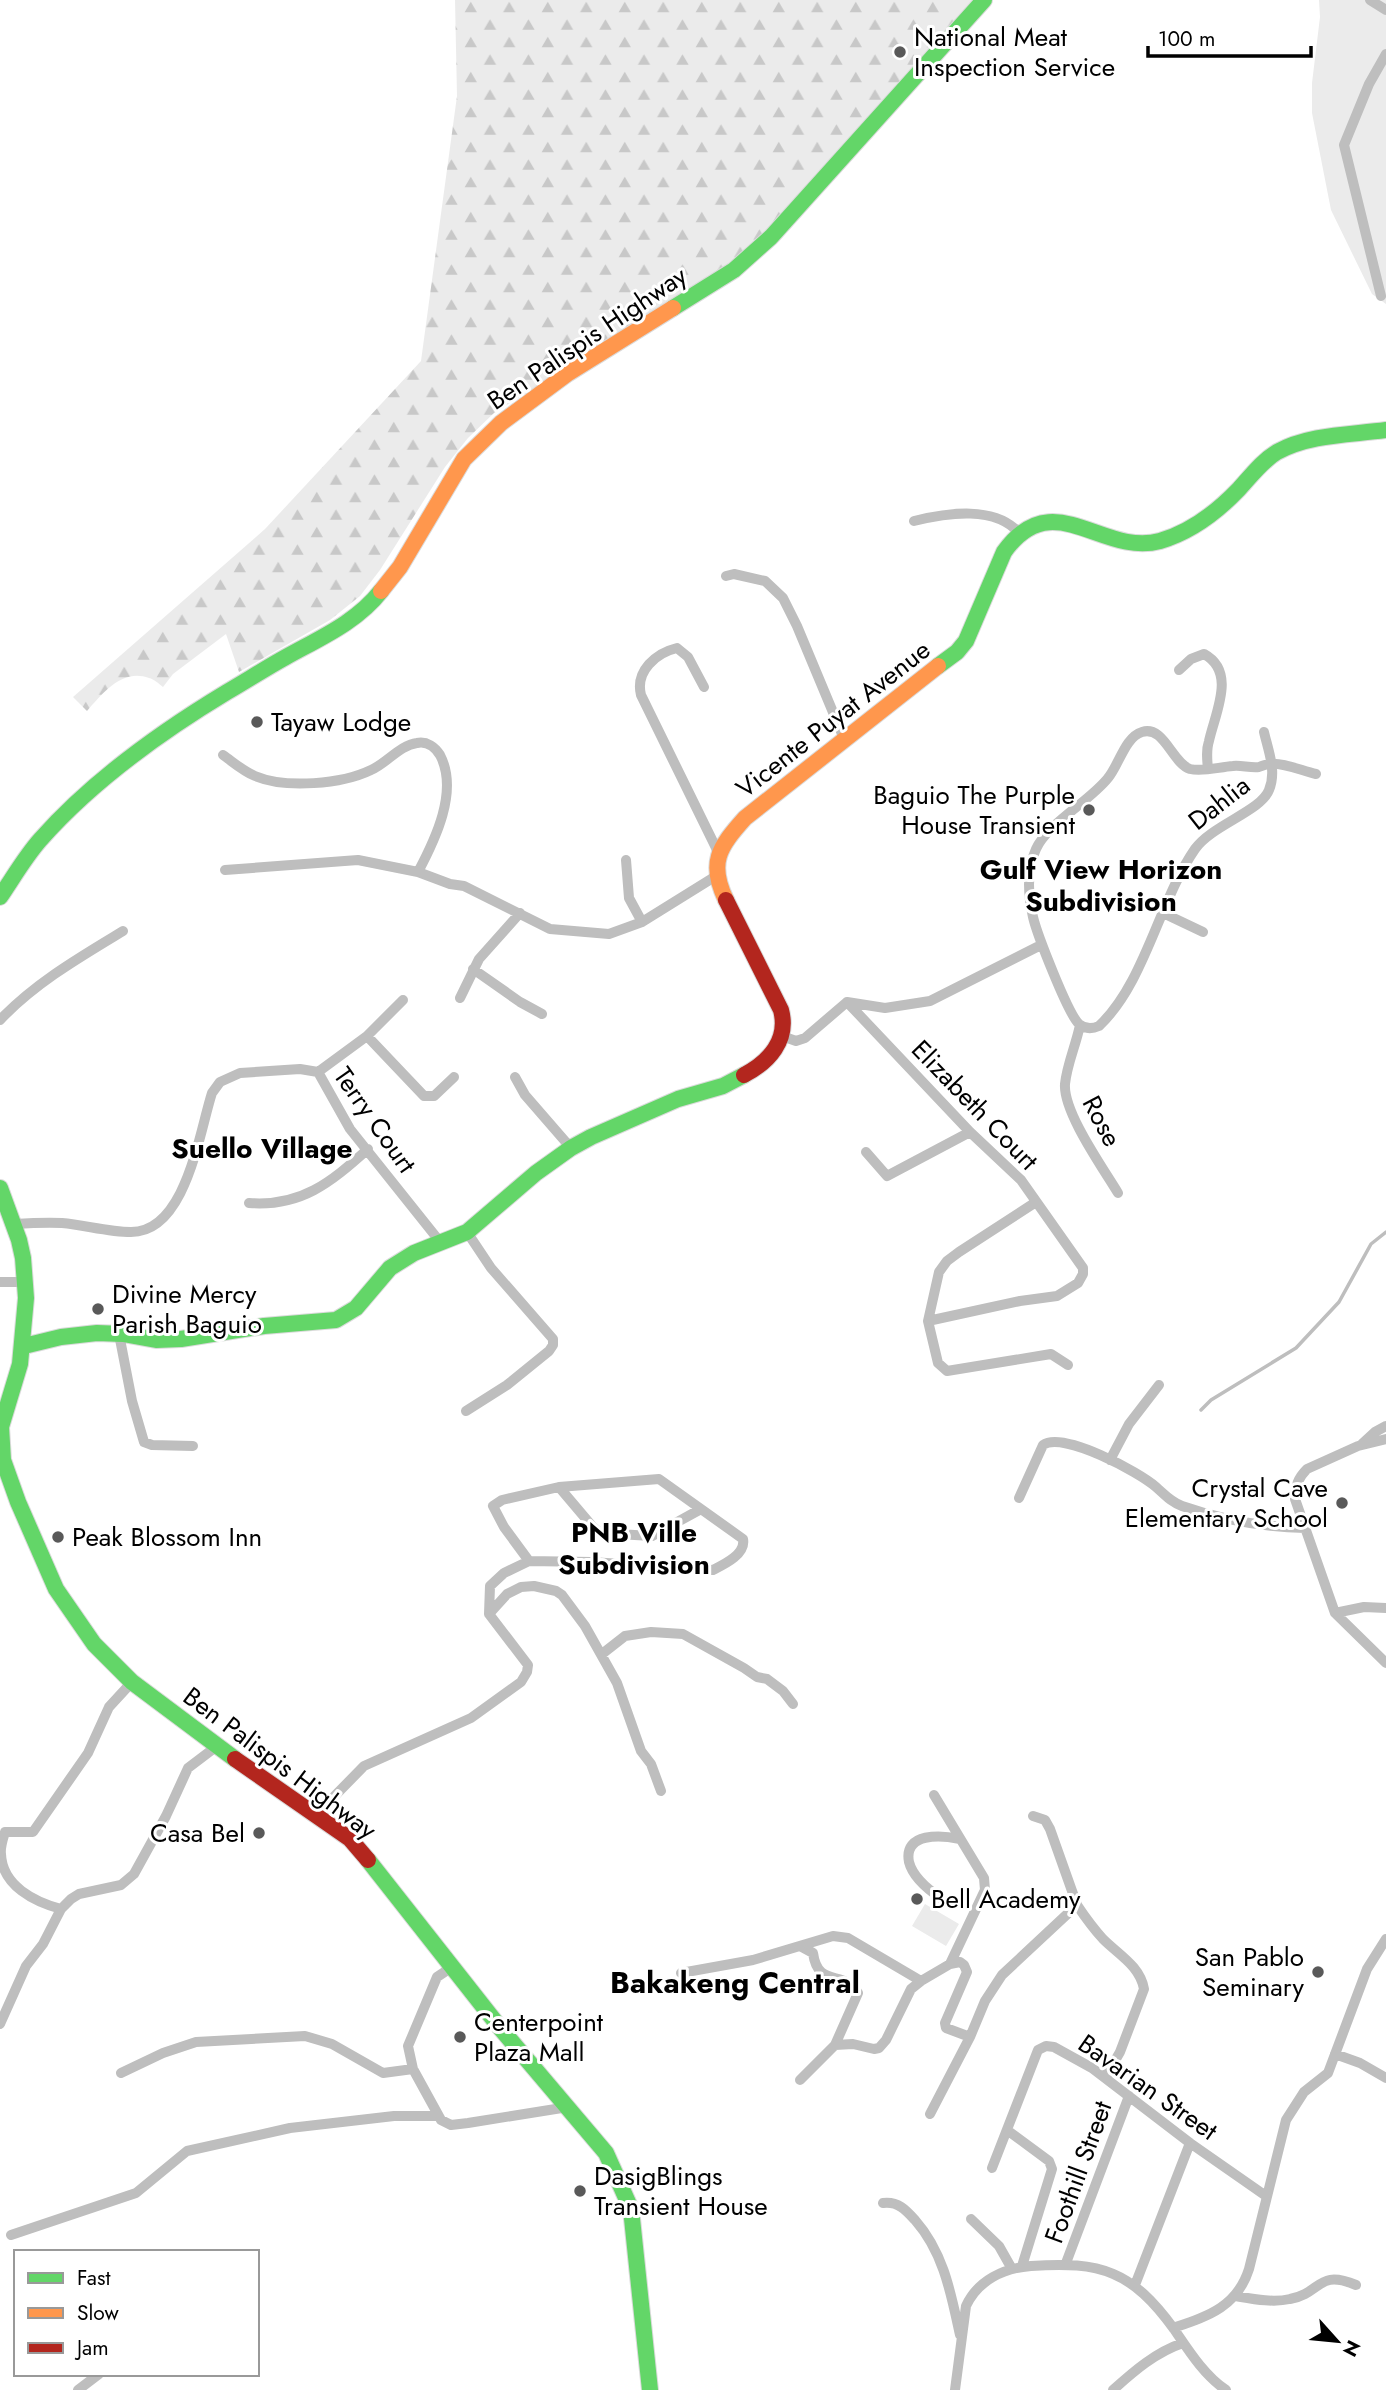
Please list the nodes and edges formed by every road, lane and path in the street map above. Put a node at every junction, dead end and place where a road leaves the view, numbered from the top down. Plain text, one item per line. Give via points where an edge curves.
1 (984, 0) edge
2 (1370, 0) edge
3 (1386, 10) edge
4 (1386, 54) edge
5 (1381, 296) dead end
6 (1386, 430) edge
7 (914, 521) dead end
8 (1020, 534) junction
9 (726, 576) dead end
10 (1179, 670) dead end
11 (704, 687) dead end
12 (1264, 732) dead end
13 (845, 741) junction
14 (223, 755) dead end
15 (1272, 763) junction
16 (1208, 769) junction
17 (1316, 774) dead end
18 (720, 857) junction
19 (626, 860) dead end
20 (225, 870) dead end
21 (418, 873) junction
22 (716, 876) junction
23 (0, 897) edge
24 (520, 913) junction
25 (1163, 913) junction
26 (642, 922) junction
27 (123, 931) dead end
28 (1203, 932) dead end
29 (1041, 945) junction
30 (473, 969) junction
31 (460, 998) dead end
32 (403, 1000) dead end
33 (847, 1002) junction
34 (542, 1014) dead end
35 (0, 1020) edge
36 (1080, 1025) junction
37 (367, 1036) junction
38 (782, 1036) junction
39 (318, 1072) junction
40 (454, 1077) dead end
41 (515, 1077) dead end
42 (970, 1132) junction
43 (571, 1148) junction
44 (368, 1149) junction
45 (866, 1152) dead end
46 (0, 1188) edge
47 (1118, 1193) dead end
48 (1037, 1202) junction
49 (249, 1203) dead end
50 (14, 1224) junction
51 (467, 1232) junction
52 (441, 1243) junction
53 (0, 1282) edge
54 (26, 1282) junction
55 (928, 1321) junction
56 (119, 1334) junction
57 (24, 1346) junction
58 (1068, 1365) dead end
59 (1159, 1385) dead end
60 (466, 1411) dead end
61 (1386, 1426) edge
62 (1, 1428) edge
63 (1386, 1439) edge
64 (1361, 1445) junction
65 (193, 1446) dead end
66 (1110, 1460) junction
67 (559, 1487) junction
68 (1019, 1497) dead end
69 (701, 1509) junction
70 (1305, 1528) junction
71 (529, 1561) junction
72 (1386, 1608) edge
73 (1335, 1613) junction
74 (489, 1614) junction
75 (602, 1654) junction
76 (1386, 1663) edge
77 (132, 1682) junction
78 (793, 1704) dead end
79 (217, 1746) junction
80 (661, 1791) dead end
81 (934, 1795) dead end
82 (316, 1815) junction
83 (1033, 1816) dead end
84 (959, 1839) junction
85 (942, 1899) dead end
86 (1077, 1905) junction
87 (61, 1909) junction
88 (1386, 1939) edge
89 (802, 1947) junction
90 (950, 1964) junction
91 (452, 1967) junction
92 (681, 1973) dead end
93 (921, 1980) junction
94 (0, 2024) edge
95 (970, 2037) junction
96 (835, 2045) junction
97 (1335, 2054) junction
98 (413, 2069) junction
99 (121, 2073) dead end
100 (1105, 2078) junction
101 (1386, 2078) edge
102 (800, 2080) dead end
103 (1129, 2095) junction
104 (568, 2107) junction
105 (930, 2115) dead end
106 (439, 2116) junction
107 (1007, 2130) junction
108 (1190, 2143) junction
109 (992, 2168) dead end
110 (1266, 2196) junction
111 (883, 2203) dead end
112 (971, 2219) dead end
113 (11, 2235) dead end
114 (1066, 2263) junction
115 (1017, 2268) junction
116 (1135, 2285) junction
117 (1356, 2285) dead end
118 (1235, 2296) junction
119 (1173, 2328) junction
120 (961, 2341) junction
121 (1183, 2343) junction
122 (96, 2376) edge
123 (78, 2390) edge
124 (650, 2390) edge
125 (955, 2390) edge
126 (1113, 2390) edge
127 (1226, 2390) edge

1 - 23 main road, Ben Palispis Highway via 762,246 734,270 567,374 481,441 458,467 400,567 375,599 331,634 197,710 83,796 38,842
2 - 3 street
4 - 5 street via 1344,145
6 - 8 main road via 1291,445 1269,459 1209,516 1164,540 1124,540 1054,521
7 - 8 street via 945,515 996,517 1012,524
8 - 13 main road, Vicente Puyat Avenue via 1000,560 965,642 953,657
9 - 13 street via 765,581 783,598
10 - 16 street via 1204,654 1221,674 1221,695 1208,743
11 - 18 street via 688,657 677,648 664,651 650,663 639,686
12 - 15 street, Dahlia
13 - 18 main road, Vicente Puyat Avenue via 752,811
14 - 21 street via 256,776 287,783 317,782 372,770 416,743 430,745 444,763 446,795
15 - 16 street
15 - 17 street
15 - 25 street, Dahlia via 1271,786 1265,797 1201,841
16 - 29 street via 1184,765 1160,736 1149,731 1133,738 1109,777 1037,846 1030,893
18 - 22 main road, Vicente Puyat Avenue
19 - 26 street via 629,898
20 - 21 street via 344,860 371,861
21 - 24 street via 464,886
22 - 26 street
22 - 38 main road via 775,994 784,1022
24 - 26 street via 550,929 609,934
24 - 30 street
25 - 28 street
25 - 36 street, Dahlia via 1110,1016 1094,1028
27 - 35 street via 72,962
29 - 33 street via 930,1001 885,1008
29 - 36 street
30 - 31 street
30 - 34 street
32 - 37 street
33 - 38 street via 805,1038 796,1041
33 - 42 street, Elizabeth Court
36 - 47 street, Rose via 1065,1094
37 - 39 street
37 - 40 street via 428,1098
38 - 43 main road via 769,1059 742,1076
39 - 44 street, Terry Court via 350,1129
39 - 50 street, Terry Court via 240,1073 220,1082 212,1093 183,1188 172,1208 149,1228 130,1232 62,1223
41 - 43 street
42 - 45 street via 887,1176
42 - 48 street, Elizabeth Court via 1021,1180
43 - 51 main road
44 - 49 street via 327,1184 295,1200
44 - 52 street, Terry Court
46 - 50 main road, Ben Palispis Highway
48 - 55 street, Elizabeth Court via 942,1267
48 - 55 street via 1083,1268 1078,1283 1057,1296
50 - 54 main road, Ben Palispis Highway
51 - 52 main road
51 - 60 street via 491,1268 553,1339 549,1351
52 - 56 main road via 390,1268 356,1308 336,1320 181,1339
53 - 54 street
54 - 57 main road, Ben Palispis Highway
55 - 58 street via 938,1363 947,1371 1051,1354
56 - 57 main road via 83,1334
56 - 65 street via 144,1441 152,1446
57 - 62 main road, Ben Palispis Highway
59 - 66 street via 1129,1424
61 - 64 street
62 - 77 main road, Ben Palispis Highway via 5,1468 56,1589 94,1644
63 - 64 street
64 - 70 street via 1301,1475 1295,1499
66 - 68 street via 1048,1442
66 - 70 street via 1180,1505 1243,1522
67 - 69 street via 659,1479
67 - 69 street via 600,1532 652,1536
67 - 71 street via 493,1506
69 - 71 street via 745,1544 713,1570
70 - 73 street
71 - 74 street via 490,1586
72 - 73 street
73 - 76 street
74 - 75 street via 507,1594 521,1587 556,1591 580,1617
74 - 82 street via 528,1665 521,1682 471,1718 364,1766
75 - 78 street via 625,1636 683,1634 767,1679
75 - 80 street
77 - 79 main road, Ben Palispis Highway
77 - 87 street via 109,1707 84,1760 33,1832 5,1832 1,1854 13,1882 32,1900
79 - 82 main road, Ben Palispis Highway
79 - 87 street via 188,1768 134,1874 121,1885 79,1894
81 - 84 street
82 - 91 main road, Ben Palispis Highway via 362,1852
83 - 86 street via 1045,1820 1050,1829
84 - 85 street via 923,1837 911,1849 913,1870
84 - 90 street via 986,1885
86 - 95 street via 1002,1975
86 - 100 street via 1105,1941 1138,1971 1144,1989
87 - 94 street via 26,1966
88 - 97 street via 1367,1969
89 - 92 street
89 - 93 street via 833,1936 848,1938
89 - 96 street via 813,1953 818,1972 848,1983 858,1993
90 - 93 street
90 - 95 street via 960,1962 967,1972 946,2028
91 - 98 street via 437,1978 408,2046
91 - 104 main road, Ben Palispis Highway
93 - 96 street via 911,1989 879,2048
95 - 105 street
96 - 102 street
97 - 101 street
97 - 110 street via 1328,2073 1304,2092 1291,2110
98 - 99 street via 383,2073 332,2044 305,2036 196,2042
98 - 106 street
100 - 103 street, Bavarian Street
100 - 107 street, Bavarian Street via 1054,2047 1041,2047
103 - 108 street, Bavarian Street
103 - 114 street, Foothill Street
104 - 106 street via 451,2125
104 - 124 main road, Ben Palispis Highway via 606,2153 631,2209
106 - 113 street via 394,2116 290,2128 187,2151 136,2193
107 - 109 street, Bavarian Street
107 - 115 street via 1049,2161 1052,2169
108 - 110 street, Bavarian Street
108 - 116 street
110 - 118 street via 1249,2269
111 - 120 street via 903,2207 933,2244 949,2283
112 - 115 street
114 - 115 street
114 - 116 street via 1097,2267
115 - 120 street via 993,2276 971,2295
116 - 119 street
117 - 118 street via 1329,2278 1293,2299
118 - 119 street via 1209,2314
119 - 121 street
120 - 125 street
121 - 126 street via 1149,2361
121 - 127 street
122 - 123 street

